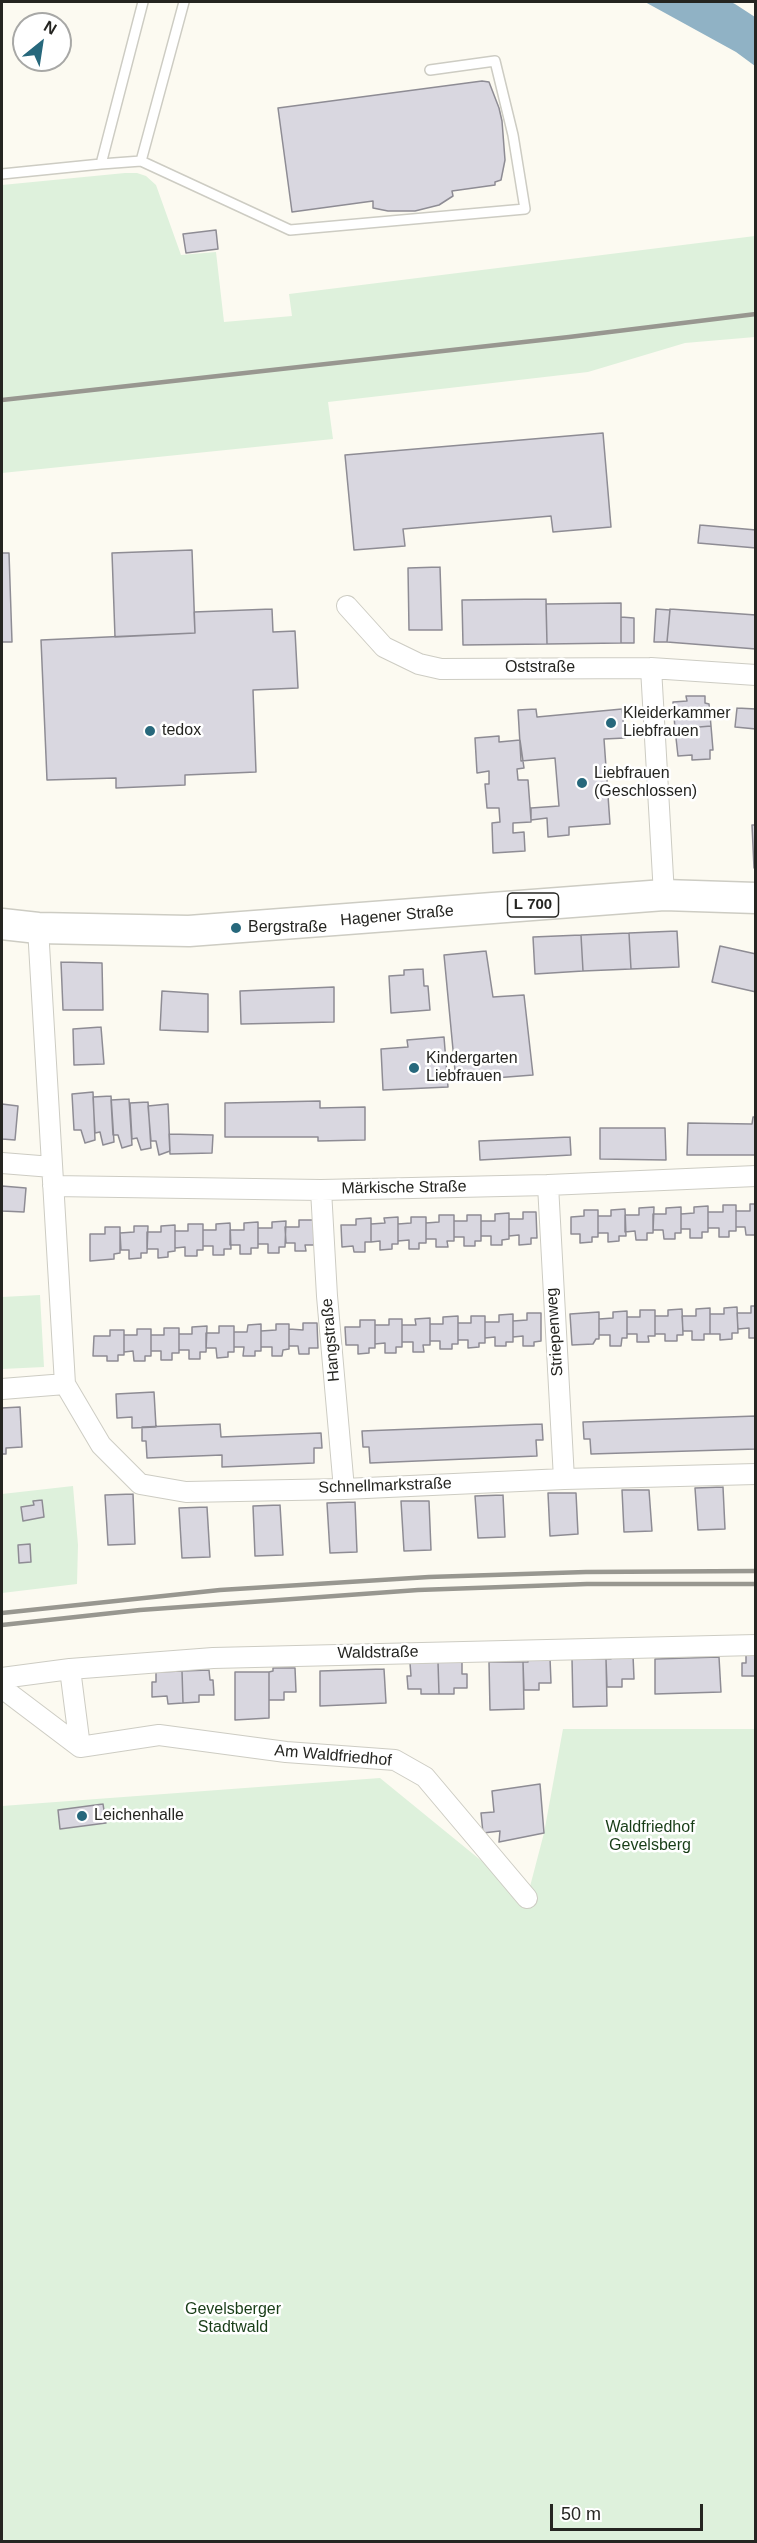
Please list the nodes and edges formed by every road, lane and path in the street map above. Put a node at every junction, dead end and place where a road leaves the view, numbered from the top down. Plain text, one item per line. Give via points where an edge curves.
1 (143, 2) edge
2 (184, 2) edge
3 (430, 70) dead end
4 (141, 161) junction
5 (101, 164) junction
6 (2, 174) edge
7 (347, 606) dead end
8 (651, 668) junction
9 (756, 675) edge
10 (664, 895) junction
11 (756, 898) edge
12 (2, 924) edge
13 (38, 928) junction
14 (2, 1163) edge
15 (756, 1176) edge
16 (52, 1177) junction
17 (548, 1185) junction
18 (321, 1190) junction
19 (65, 1384) junction
20 (2, 1389) edge
21 (756, 1474) edge
22 (564, 1479) junction
23 (344, 1489) junction
24 (756, 1645) edge
25 (70, 1669) junction
26 (2, 1678) edge
27 (2, 1688) edge
28 (80, 1747) junction
29 (527, 1898) dead end

1 - 5 lane
2 - 4 lane
3 - 4 lane via 495,61 525,209 290,230
4 - 5 lane
5 - 6 lane
7 - 8 street, Oststraße via 384,647 430,667
8 - 9 street, Oststraße
8 - 10 street
10 - 11 main road, Hagener Straße / L 700
10 - 13 main road, Hagener Straße / L 700 via 189,931
12 - 13 main road, Hagener Straße / L 700
13 - 16 street
14 - 16 street, Märkische Straße
15 - 17 street, Märkische Straße
16 - 18 street, Märkische Straße
16 - 19 street
17 - 18 street, Märkische Straße
17 - 22 street, Striepenweg
18 - 23 street, Hangstraße
19 - 20 street
19 - 23 street, Schnellmarkstraße via 101,1445 140,1484 186,1492
21 - 22 street, Schnellmarkstraße
22 - 23 street, Schnellmarkstraße
24 - 25 street, Waldstraße via 329,1654
25 - 26 street, Waldstraße
25 - 28 street
27 - 28 street
28 - 29 street, Am Waldfriedhof via 159,1735 286,1752 395,1760 425,1777

